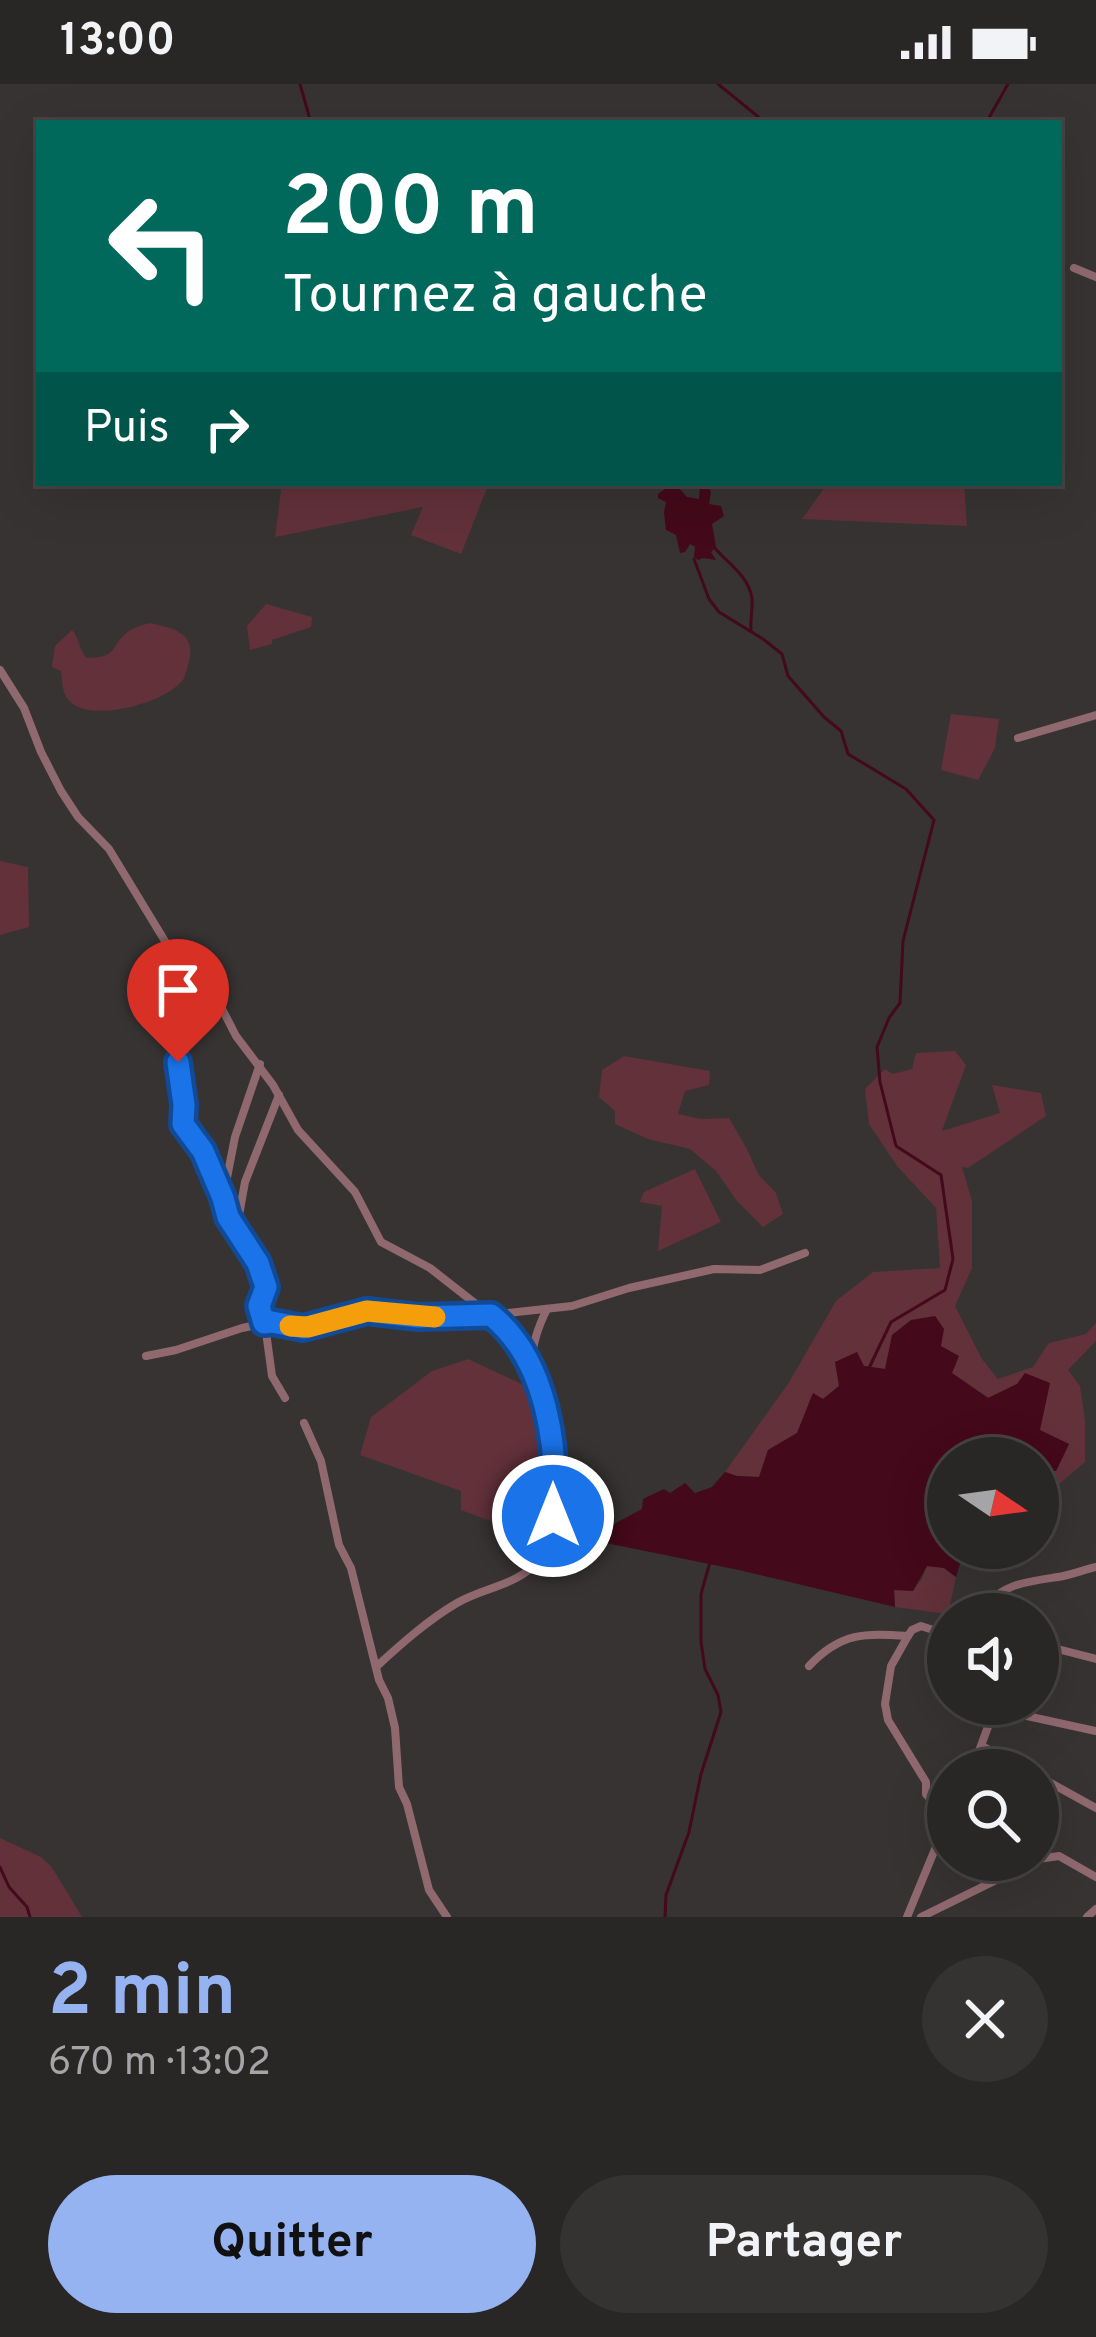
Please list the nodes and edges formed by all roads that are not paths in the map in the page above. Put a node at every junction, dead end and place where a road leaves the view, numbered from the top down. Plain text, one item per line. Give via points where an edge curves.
1 (1074, 268) dead end
2 (1096, 277) edge
3 (0, 670) edge
4 (1096, 715) edge
5 (1018, 738) dead end
6 (178, 1062) dead end
7 (260, 1064) junction
8 (279, 1095) junction
9 (223, 1198) junction
10 (236, 1227) junction
11 (805, 1253) dead end
12 (547, 1309) junction
13 (491, 1315) junction
14 (264, 1323) junction
15 (146, 1356) dead end
16 (531, 1368) junction
17 (285, 1398) dead end
18 (304, 1423) dead end
19 (1096, 1568) edge
20 (1002, 1593) edge
21 (927, 1628) edge
22 (908, 1636) junction
23 (1059, 1650) edge
24 (1096, 1658) edge
25 (376, 1666) junction
26 (809, 1666) dead end
27 (1059, 1722) edge
28 (989, 1725) edge
29 (1096, 1731) edge
30 (982, 1746) junction
31 (981, 1749) edge
32 (988, 1749) edge
33 (1059, 1788) edge
34 (926, 1794) edge
35 (1096, 1808) edge
36 (1059, 1856) edge
37 (927, 1869) edge
38 (1096, 1876) edge
39 (984, 1881) edge
40 (992, 1881) edge
41 (986, 1884) junction
42 (1096, 1910) edge
43 (447, 1917) edge
44 (907, 1917) edge
45 (922, 1917) edge
46 (1088, 1917) edge

1 - 2 street
3 - 7 street via 70,805 109,849 188,979 218,1001
4 - 5 street
6 - 9 street via 183,1124
7 - 8 street
7 - 9 street
8 - 10 street
8 - 13 street via 298,1130 355,1192 381,1242
9 - 10 street
10 - 14 street via 265,1282
11 - 12 street via 760,1270 714,1269
12 - 13 street
12 - 16 street
13 - 14 street via 367,1311 303,1328
13 - 16 street
14 - 15 street
14 - 17 street via 272,1376
16 - 25 street via 554,1463 544,1553 509,1583 454,1605
18 - 25 street
19 - 20 street
21 - 22 street
22 - 26 street via 854,1635
22 - 34 street via 891,1666 885,1704
23 - 24 street
25 - 43 street via 395,1728 399,1787 429,1890
27 - 29 street
28 - 30 street
30 - 31 street
30 - 32 street
33 - 35 street
36 - 38 street
37 - 44 street
39 - 41 street
40 - 41 street
41 - 45 street
42 - 46 street

